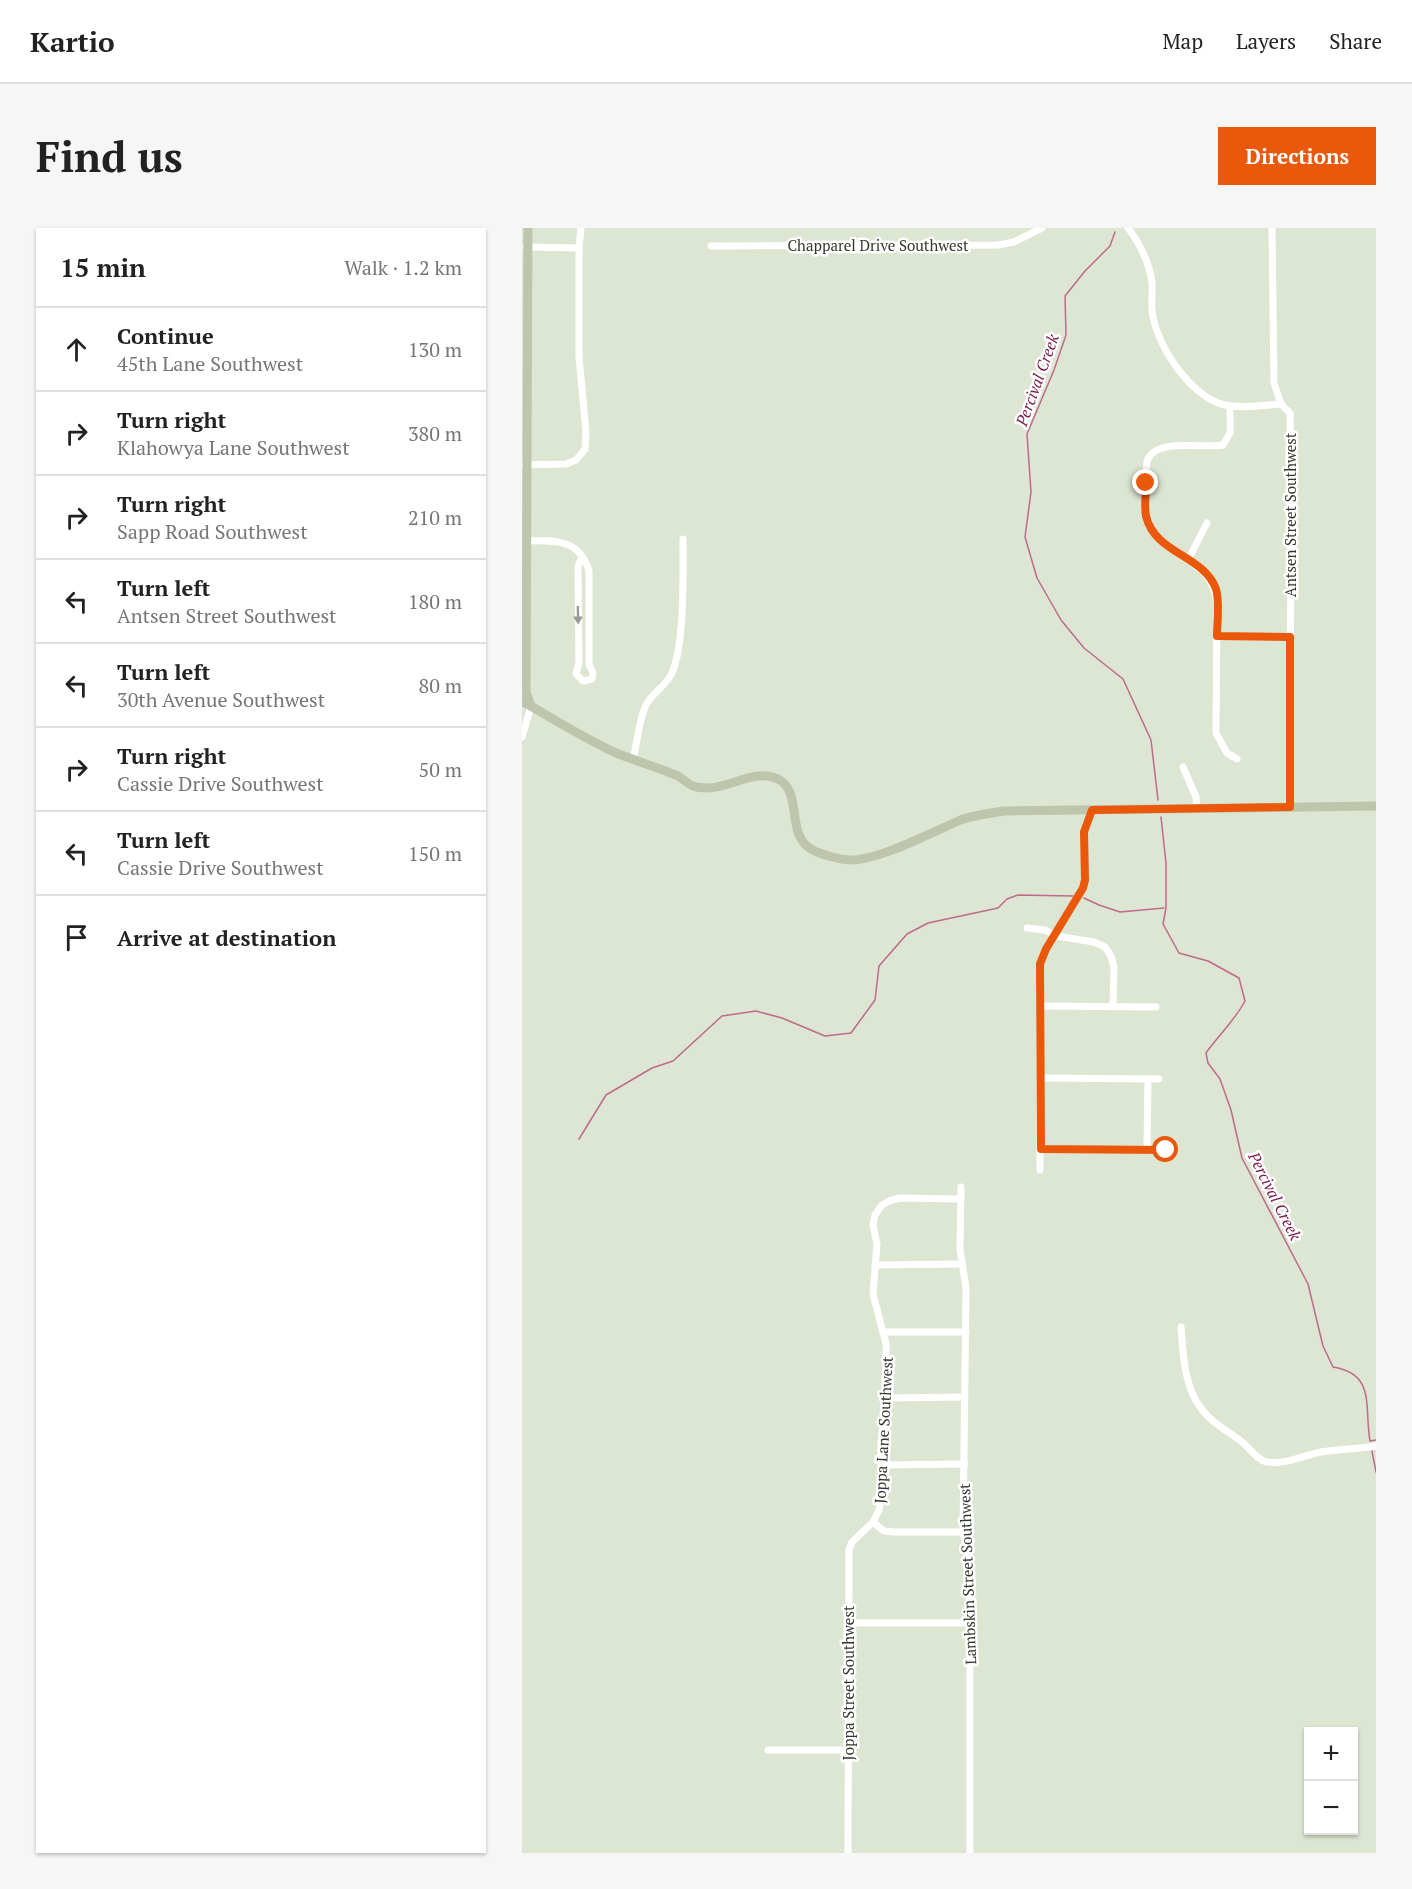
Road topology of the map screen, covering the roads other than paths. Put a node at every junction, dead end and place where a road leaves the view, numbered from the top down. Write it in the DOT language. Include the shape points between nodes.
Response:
graph roads {
  1 [pos="528,228"];
  2 [pos="581,228"];
  3 [pos="1042,228"];
  4 [pos="1128,228"];
  5 [pos="1272,228"];
  6 [pos="711,246"];
  7 [pos="526,247"];
  8 [pos="579,248"];
  9 [pos="1281,404"];
  10 [pos="1230,406"];
  11 [pos="524,464"];
  12 [pos="1208,523"];
  13 [pos="683,539"];
  14 [pos="527,541"];
  15 [pos="582,557"];
  16 [pos="1188,560"];
  17 [pos="1217,636"];
  18 [pos="1290,637"];
  19 [pos="526,703"];
  20 [pos="522,737"];
  21 [pos="633,759"];
  22 [pos="1237,759"];
  23 [pos="1183,766"];
  24 [pos="1376,806"];
  25 [pos="1290,807"];
  26 [pos="1197,809"];
  27 [pos="1092,810"];
  28 [pos="1027,928"];
  29 [pos="1056,936"];
  30 [pos="1041,1006"];
  31 [pos="1113,1006"];
  32 [pos="1156,1007"];
  33 [pos="1041,1078"];
  34 [pos="1148,1079"];
  35 [pos="1160,1079"];
  36 [pos="1041,1149"];
  37 [pos="1147,1150"];
  38 [pos="1166,1150"];
  39 [pos="1040,1170"];
  40 [pos="961,1187"];
  41 [pos="961,1199"];
  42 [pos="962,1264"];
  43 [pos="875,1265"];
  44 [pos="1181,1327"];
  45 [pos="884,1332"];
  46 [pos="966,1332"];
  47 [pos="965,1397"];
  48 [pos="886,1398"];
  49 [pos="1376,1446"];
  50 [pos="965,1464"];
  51 [pos="881,1465"];
  52 [pos="873,1522"];
  53 [pos="963,1532"];
  54 [pos="848,1623"];
  55 [pos="970,1623"];
  56 [pos="768,1750"];
  57 [pos="848,1750"];
  58 [pos="848,1853"];
  59 [pos="970,1853"];
  1 -- 7 [label="street"];
  2 -- 8 [label="street"];
  3 -- 6 [label="street, Chapparel Drive Southwest" via="998,245"];
  4 -- 10 [label="street" via="1145,256 1152,283 1155,325 1170,358 1205,397"];
  5 -- 9 [label="street, Antsen Street Southwest" via="1274,383"];
  7 -- 8 [label="street"];
  7 -- 11 [label="street"];
  8 -- 11 [label="street" via="579,357 585,449 576,460 566,464"];
  9 -- 10 [label="street"];
  9 -- 18 [label="street, Antsen Street Southwest" via="1290,413"];
  10 -- 16 [label="street" via="1230,434 1223,445 1163,447 1149,454 1147,461 1146,515 1158,538"];
  11 -- 14 [label="street"];
  12 -- 16 [label="street"];
  13 -- 21 [label="street" via="678,649 672,674 646,706 640,720"];
  14 -- 15 [label="street" via="564,542"];
  14 -- 19 [label="street"];
  15 -- 15 [label="street, one-way" via="578,566 576,674 583,681 591,679 593,673 589,664 589,571"];
  16 -- 17 [label="street" via="1199,567 1216,589"];
  17 -- 18 [label="street"];
  17 -- 22 [label="street" via="1216,733 1227,753"];
  18 -- 25 [label="street, Antsen Street Southwest"];
  19 -- 20 [label="street"];
  19 -- 21 [label="street"];
  21 -- 27 [label="street" via="704,788 723,787 752,777 778,779 788,787 798,831 806,846 852,860 870,857 982,814"];
  23 -- 26 [label="street"];
  24 -- 25 [label="street"];
  25 -- 26 [label="street"];
  26 -- 27 [label="street"];
  27 -- 29 [label="street" via="1084,832 1083,888"];
  28 -- 29 [label="street"];
  29 -- 30 [label="street" via="1040,964"];
  29 -- 31 [label="street" via="1105,947 1114,967"];
  30 -- 31 [label="street"];
  30 -- 33 [label="street"];
  31 -- 32 [label="street"];
  33 -- 34 [label="street"];
  33 -- 36 [label="street"];
  34 -- 35 [label="street"];
  34 -- 37 [label="street"];
  36 -- 37 [label="street"];
  36 -- 39 [label="street"];
  37 -- 38 [label="street"];
  40 -- 41 [label="street, Lambskin Street Southwest"];
  41 -- 42 [label="street, Lambskin Street Southwest"];
  41 -- 43 [label="street, Joppa Lane Southwest" via="900,1198 881,1206 873,1225 877,1244"];
  42 -- 43 [label="street"];
  42 -- 46 [label="street, Lambskin Street Southwest"];
  43 -- 45 [label="street, Joppa Lane Southwest" via="873,1294"];
  44 -- 49 [label="street" via="1190,1387 1200,1408 1259,1458 1272,1462"];
  45 -- 46 [label="street"];
  45 -- 48 [label="street, Joppa Lane Southwest"];
  46 -- 47 [label="street, Lambskin Street Southwest"];
  47 -- 48 [label="street"];
  47 -- 50 [label="street, Lambskin Street Southwest"];
  48 -- 51 [label="street, Joppa Lane Southwest"];
  50 -- 51 [label="street"];
  50 -- 53 [label="street, Lambskin Street Southwest"];
  51 -- 52 [label="street, Joppa Lane Southwest" via="879,1510"];
  52 -- 53 [label="street" via="884,1531"];
  52 -- 54 [label="street, Joppa Street Southwest" via="849,1550"];
  53 -- 55 [label="street, Lambskin Street Southwest" via="970,1565"];
  54 -- 55 [label="street"];
  54 -- 57 [label="street, Joppa Street Southwest"];
  55 -- 59 [label="street, Lambskin Street Southwest"];
  56 -- 57 [label="street"];
  57 -- 58 [label="street, Joppa Street Southwest"];
}
